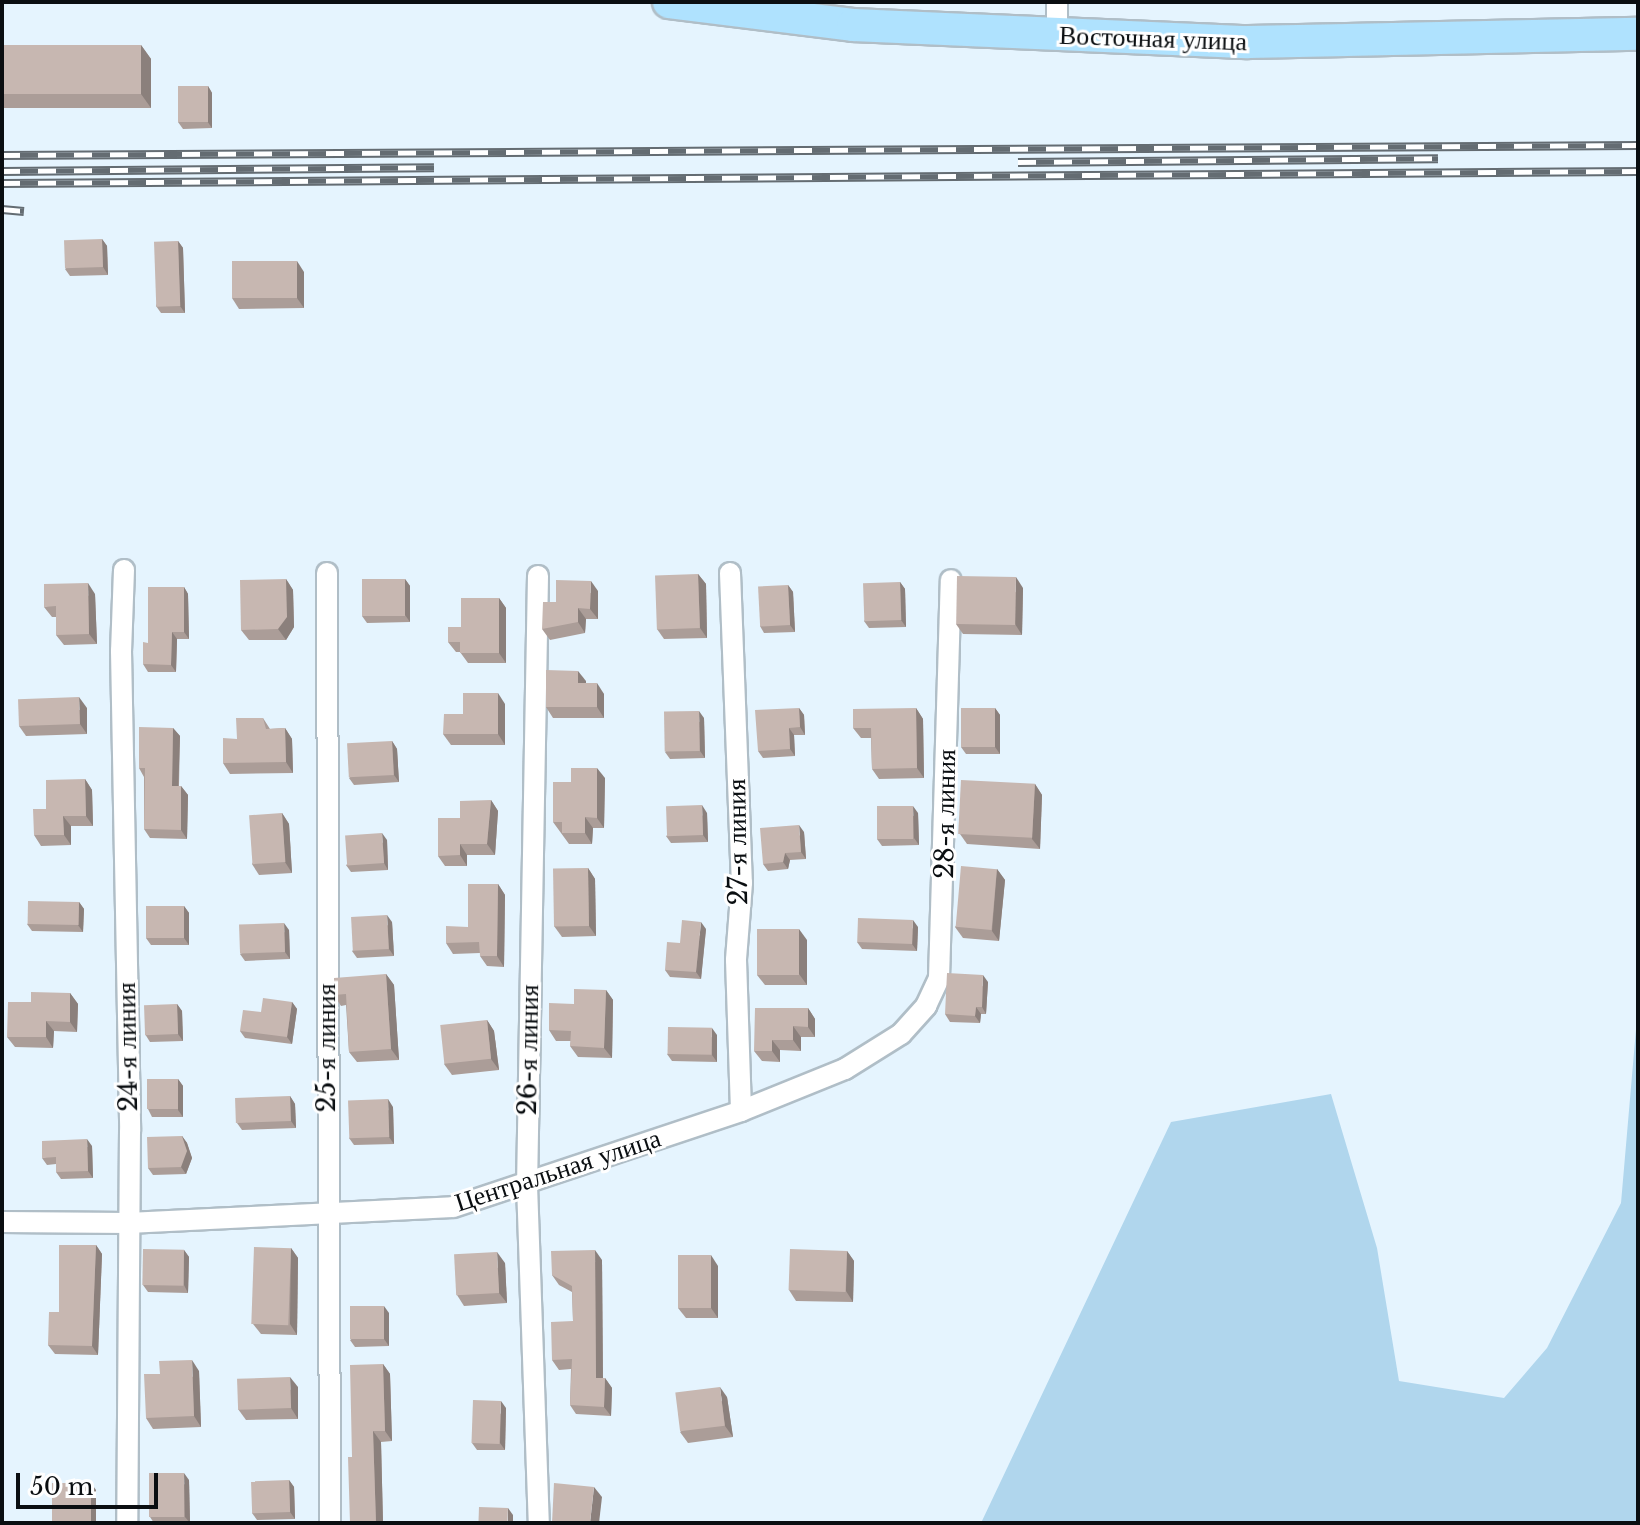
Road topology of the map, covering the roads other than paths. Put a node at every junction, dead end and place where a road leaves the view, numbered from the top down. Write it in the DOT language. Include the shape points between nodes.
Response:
graph roads {
  1 [pos="669,2"];
  2 [pos="1057,2"];
  3 [pos="850,13"];
  4 [pos="1638,34"];
  5 [pos="1057,36"];
  6 [pos="124,570"];
  7 [pos="327,573"];
  8 [pos="730,573"];
  9 [pos="538,576"];
  10 [pos="951,580"];
  11 [pos="901,1034"];
  12 [pos="741,1111"];
  13 [pos="527,1185"];
  14 [pos="328,1211"];
  15 [pos="2,1222"];
  16 [pos="128,1223"];
  17 [pos="127,1523"];
  18 [pos="330,1523"];
  19 [pos="539,1523"];
  1 -- 3 [label="main road, Восточная улица"];
  2 -- 5 [label="street"];
  3 -- 5 [label="main road, Восточная улица"];
  4 -- 5 [label="main road, Восточная улица" via="1248,42"];
  6 -- 16 [label="street, 24-я линия"];
  7 -- 14 [label="street, 25-я линия"];
  8 -- 12 [label="street, 27-я линия" via="742,883 736,960"];
  9 -- 13 [label="street, 26-я линия"];
  10 -- 11 [label="street, 28-я линия" via="939,978 926,1006"];
  11 -- 12 [label="street, Центральная улица" via="845,1069"];
  12 -- 13 [label="street, Центральная улица"];
  13 -- 14 [label="street, Центральная улица" via="453,1207"];
  13 -- 19 [label="street, 26-я линия"];
  14 -- 16 [label="street, Центральная улица"];
  14 -- 18 [label="street, 25-я линия"];
  15 -- 16 [label="street, Центральная улица"];
  16 -- 17 [label="street, 24-я линия"];
}
